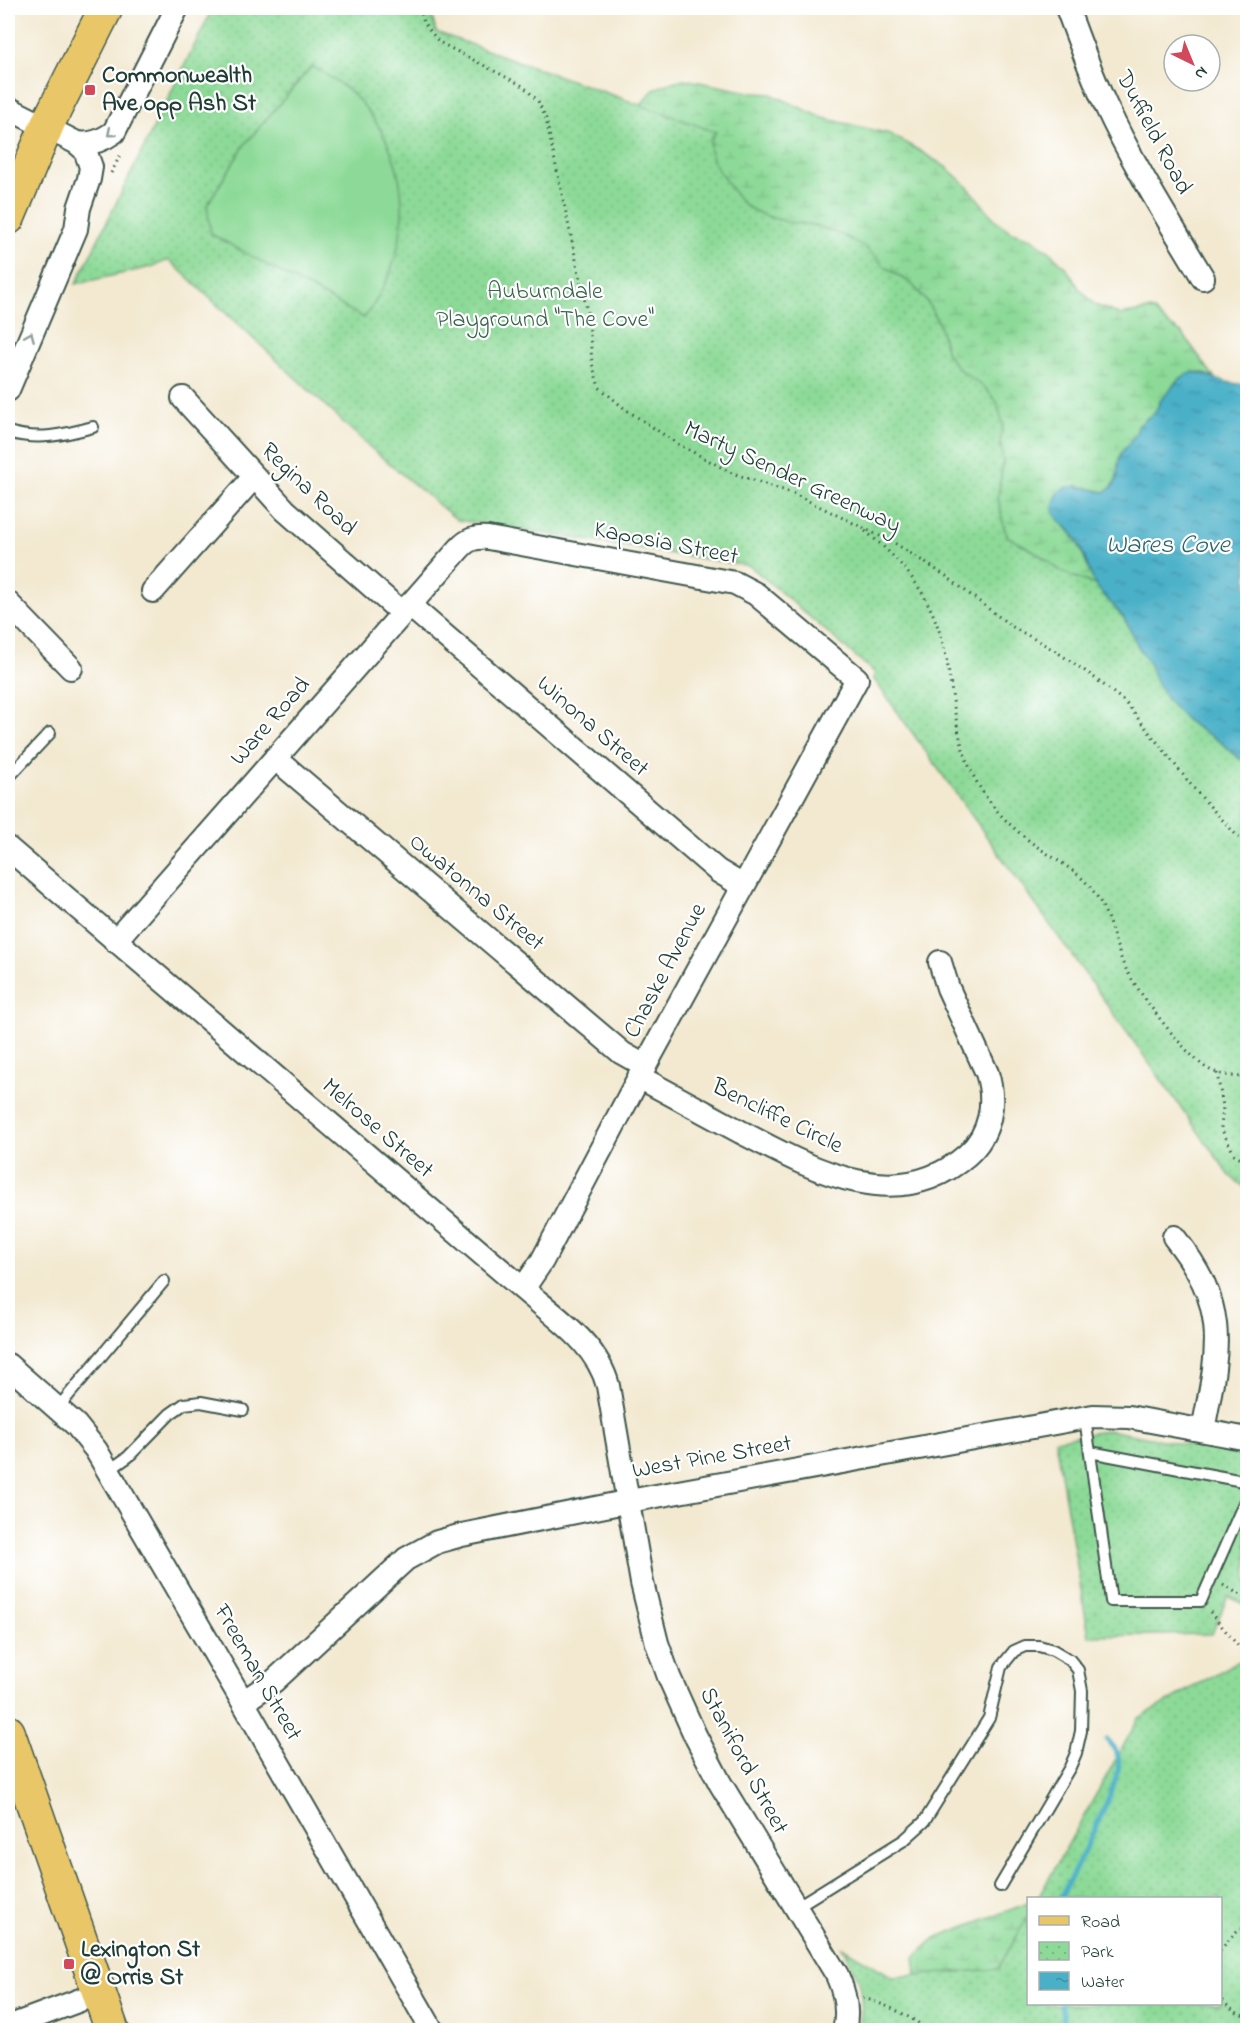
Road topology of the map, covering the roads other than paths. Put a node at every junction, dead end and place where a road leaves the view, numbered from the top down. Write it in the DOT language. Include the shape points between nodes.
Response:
graph roads {
  1 [pos="106,8"];
  2 [pos="177,8"];
  3 [pos="1067,8"];
  4 [pos="8,108"];
  5 [pos="46,127"];
  6 [pos="77,142"];
  7 [pos="8,218"];
  8 [pos="1203,278"];
  9 [pos="8,390"];
  10 [pos="183,398"];
  11 [pos="93,427"];
  12 [pos="8,432"];
  13 [pos="254,477"];
  14 [pos="469,540"];
  15 [pos="153,591"];
  16 [pos="8,603"];
  17 [pos="406,609"];
  18 [pos="71,668"];
  19 [pos="857,679"];
  20 [pos="50,733"];
  21 [pos="275,758"];
  22 [pos="8,778"];
  23 [pos="8,848"];
  24 [pos="743,886"];
  25 [pos="115,940"];
  26 [pos="940,962"];
  27 [pos="642,1072"];
  28 [pos="1174,1237"];
  29 [pos="164,1281"];
  30 [pos="523,1290"];
  31 [pos="8,1365"];
  32 [pos="57,1408"];
  33 [pos="243,1410"];
  34 [pos="1085,1418"];
  35 [pos="1203,1430"];
  36 [pos="1248,1439"];
  37 [pos="1090,1452"];
  38 [pos="108,1471"];
  39 [pos="1248,1482"];
  40 [pos="1248,1494"];
  41 [pos="627,1502"];
  42 [pos="243,1702"];
  43 [pos="8,1732"];
  44 [pos="13,1764"];
  45 [pos="1000,1886"];
  46 [pos="796,1907"];
  47 [pos="99,1993"];
  48 [pos="8,2027"];
  49 [pos="112,2031"];
  50 [pos="432,2031"];
  51 [pos="844,2031"];
  1 -- 5 [label="main road"];
  2 -- 6 [label="street, one-way" via="114,132 99,141"];
  3 -- 8 [label="street, Duffield Road" via="1122,139"];
  4 -- 5 [label="street"];
  5 -- 6 [label="street"];
  5 -- 7 [label="main road"];
  9 -- 6 [label="street, one-way" via="76,229 92,167"];
  10 -- 13 [label="street, Regina Road"];
  11 -- 12 [label="lane" via="43,437"];
  13 -- 15 [label="street"];
  13 -- 17 [label="street, Regina Road" via="315,537"];
  14 -- 17 [label="street, Ware Road"];
  14 -- 19 [label="street, Kaposia Street" via="488,538 735,583 756,594"];
  16 -- 18 [label="street"];
  17 -- 21 [label="street, Ware Road"];
  17 -- 24 [label="street, Winona Street" via="718,871"];
  19 -- 24 [label="street, Chaske Avenue"];
  20 -- 22 [label="lane"];
  21 -- 25 [label="street, Ware Road"];
  21 -- 27 [label="street, Owatonna Street"];
  23 -- 25 [label="street, Melrose Street"];
  24 -- 27 [label="street, Chaske Avenue"];
  25 -- 30 [label="street, Melrose Street"];
  26 -- 27 [label="street, Bencliffe Circle" via="987,1072 992,1102 988,1123 978,1143 962,1160 933,1176 886,1185 834,1177 787,1156"];
  27 -- 30 [label="street, Chaske Avenue"];
  28 -- 35 [label="street" via="1200,1274 1215,1324 1217,1351"];
  29 -- 32 [label="lane"];
  30 -- 41 [label="street, Melrose Street" via="582,1340 599,1362 608,1386"];
  31 -- 32 [label="street, Freeman Street"];
  32 -- 38 [label="street, Freeman Street" via="86,1437"];
  33 -- 38 [label="lane" via="201,1402 184,1404"];
  34 -- 35 [label="street, West Pine Street" via="1120,1416"];
  34 -- 37 [label="lane"];
  34 -- 41 [label="street, West Pine Street"];
  35 -- 36 [label="street, West Pine Street"];
  37 -- 39 [label="lane"];
  37 -- 40 [label="lane" via="1111,1601 1201,1601"];
  38 -- 42 [label="street, Freeman Street"];
  41 -- 42 [label="street, West Pine Street" via="462,1534 426,1547 396,1567 274,1681"];
  41 -- 46 [label="street, Staniford Street" via="646,1604 669,1677 711,1768"];
  42 -- 50 [label="street, Freeman Street"];
  43 -- 44 [label="main road"];
  44 -- 47 [label="main road"];
  45 -- 46 [label="lane" via="1070,1767 1081,1731 1078,1670 1065,1657 1039,1646 1025,1646 1004,1661 989,1718 924,1822 904,1840"];
  46 -- 51 [label="street, Staniford Street" via="834,1969 844,1994"];
  47 -- 48 [label="street"];
  47 -- 49 [label="main road"];
}
